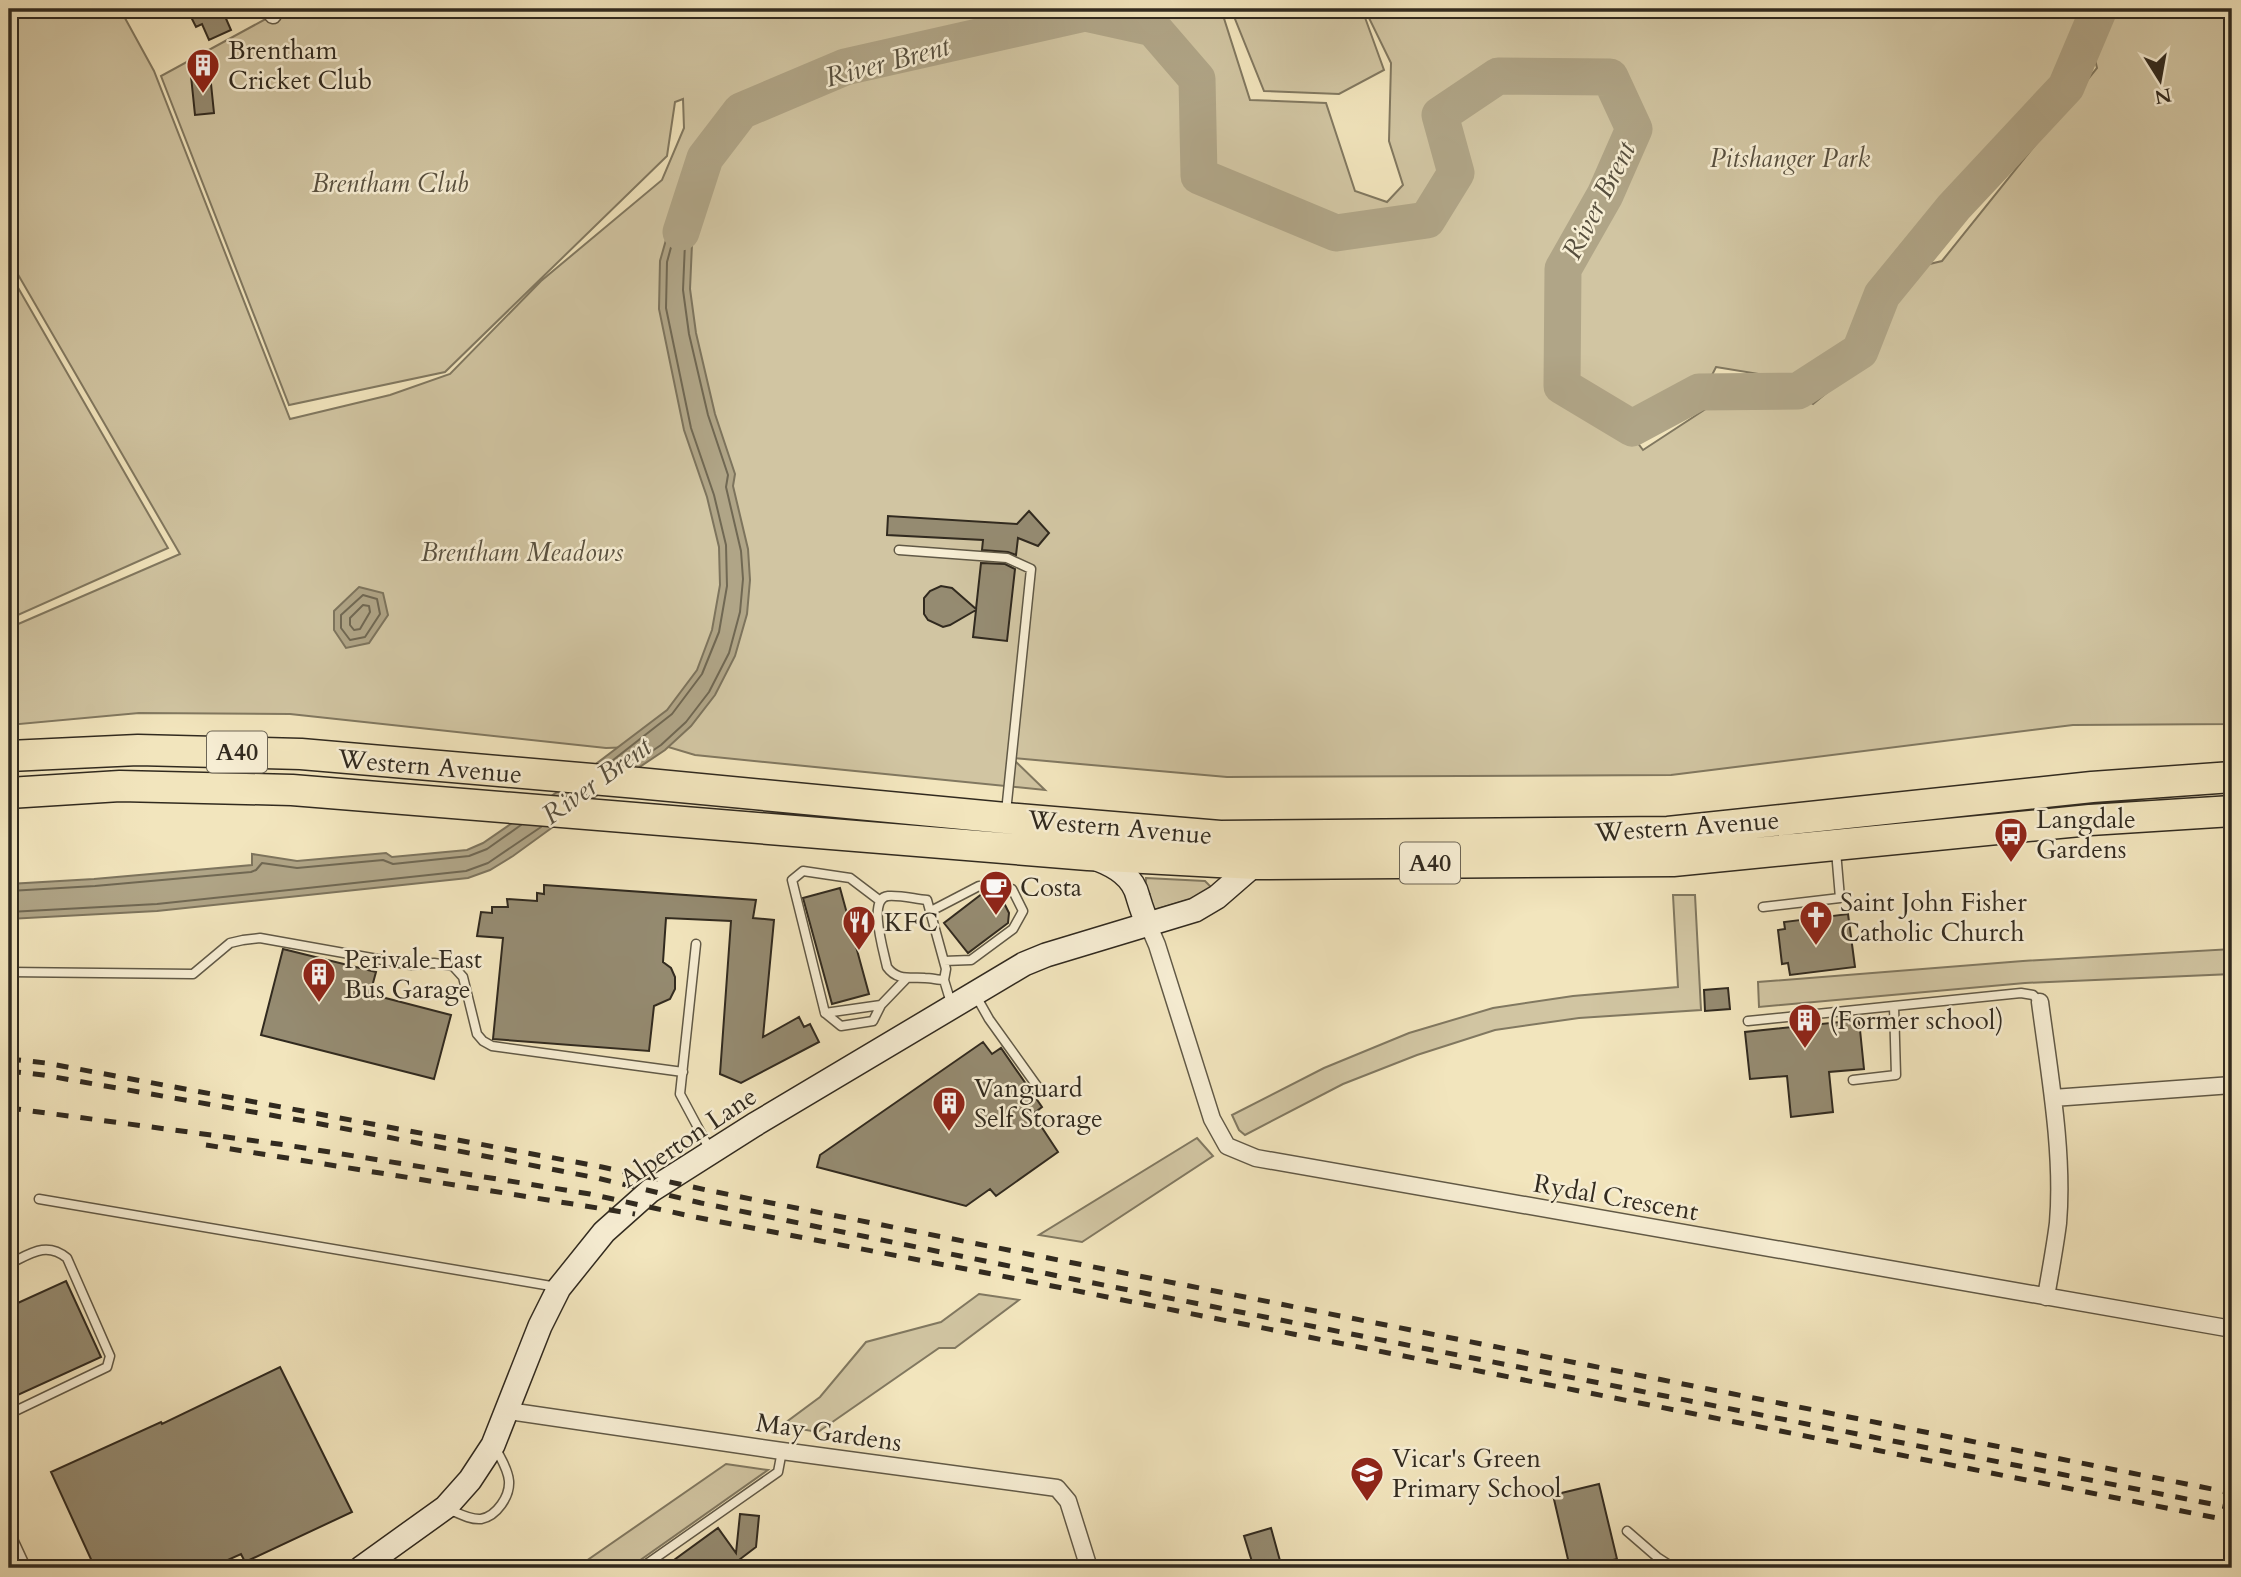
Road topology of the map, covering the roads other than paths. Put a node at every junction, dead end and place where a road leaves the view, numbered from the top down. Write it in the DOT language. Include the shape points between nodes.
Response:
graph roads {
  1 [pos="899,550"];
  2 [pos="9,756"];
  3 [pos="2232,776"];
  4 [pos="9,793"];
  5 [pos="2232,811"];
  6 [pos="1005,818"];
  7 [pos="1835,845"];
  8 [pos="1088,855"];
  9 [pos="1255,864"];
  10 [pos="879,900"];
  11 [pos="1763,907"];
  12 [pos="931,911"];
  13 [pos="1148,923"];
  14 [pos="696,944"];
  15 [pos="944,961"];
  16 [pos="9,972"];
  17 [pos="906,979"];
  18 [pos="944,980"];
  19 [pos="974,993"];
  20 [pos="2040,1002"];
  21 [pos="881,1004"];
  22 [pos="952,1006"];
  23 [pos="1894,1006"];
  24 [pos="825,1013"];
  25 [pos="1748,1021"];
  26 [pos="683,1072"];
  27 [pos="1853,1080"];
  28 [pos="2232,1085"];
  29 [pos="1037,1086"];
  30 [pos="2053,1098"];
  31 [pos="711,1152"];
  32 [pos="39,1199"];
  33 [pos="9,1264"];
  34 [pos="559,1288"];
  35 [pos="2046,1297"];
  36 [pos="2232,1329"];
  37 [pos="508,1411"];
  38 [pos="9,1414"];
  39 [pos="493,1445"];
  40 [pos="782,1451"];
  41 [pos="446,1507"];
  42 [pos="1627,1531"];
  43 [pos="9,1540"];
  44 [pos="22,1568"];
  45 [pos="361,1568"];
  46 [pos="640,1568"];
  47 [pos="1089,1568"];
  48 [pos="1674,1568"];
  1 -- 6 [label="lane" via="1007,558 1031,569"];
  2 -- 6 [label="highway, Western Avenue / A40" via="138,750 301,754"];
  3 -- 6 [label="highway, Western Avenue / A40" via="2092,786 1668,832 1220,836"];
  4 -- 8 [label="highway, Western Avenue / A40" via="120,786 279,789"];
  5 -- 7 [label="highway, Western Avenue / A40"];
  7 -- 9 [label="highway, Western Avenue / A40" via="1673,861"];
  7 -- 11 [label="lane" via="1840,898"];
  8 -- 9 [label="highway, Western Avenue / A40"];
  8 -- 13 [label="main road" via="1125,874 1135,887"];
  9 -- 13 [label="main road, Alperton Lane" via="1195,911"];
  10 -- 12 [label="lane" via="886,896 927,900"];
  10 -- 17 [label="lane" via="887,967"];
  10 -- 24 [label="lane" via="850,878 803,871 792,880"];
  12 -- 15 [label="lane"];
  12 -- 15 [label="lane" via="979,886 1012,889 1023,911 1013,929 971,960"];
  13 -- 19 [label="main road, Alperton Lane" via="1046,955"];
  13 -- 35 [label="street, Rydal Crescent" via="1212,1119 1227,1146 1256,1158"];
  14 -- 26 [label="lane"];
  15 -- 18 [label="lane"];
  16 -- 26 [label="lane" via="193,974 230,943 260,938 411,965 434,963 453,966 463,977 477,1034 492,1046"];
  17 -- 18 [label="lane"];
  17 -- 21 [label="lane"];
  18 -- 22 [label="lane"];
  19 -- 22 [label="main road, Alperton Lane"];
  19 -- 29 [label="lane"];
  20 -- 23 [label="lane" via="2021,993"];
  20 -- 30 [label="street"];
  21 -- 24 [label="lane"];
  21 -- 24 [label="lane" via="873,1021 841,1026"];
  22 -- 31 [label="main road, Alperton Lane"];
  23 -- 25 [label="lane"];
  23 -- 27 [label="lane" via="1896,1076"];
  26 -- 31 [label="lane" via="680,1094"];
  28 -- 30 [label="street"];
  30 -- 35 [label="street" via="2058,1222"];
  31 -- 34 [label="main road, Alperton Lane" via="650,1191 604,1233"];
  32 -- 34 [label="lane"];
  33 -- 38 [label="lane" via="43,1249 67,1258 110,1356 107,1367"];
  34 -- 37 [label="main road, Alperton Lane"];
  35 -- 36 [label="street, Rydal Crescent"];
  37 -- 39 [label="main road, Alperton Lane"];
  37 -- 40 [label="street, May Gardens"];
  39 -- 41 [label="main road, Alperton Lane"];
  39 -- 41 [label="lane" via="509,1484 496,1512 481,1519"];
  40 -- 46 [label="lane" via="778,1472"];
  40 -- 47 [label="street, May Gardens" via="1057,1488 1068,1501"];
  41 -- 45 [label="main road, Alperton Lane"];
  42 -- 48 [label="lane"];
  43 -- 44 [label="street"];
}
